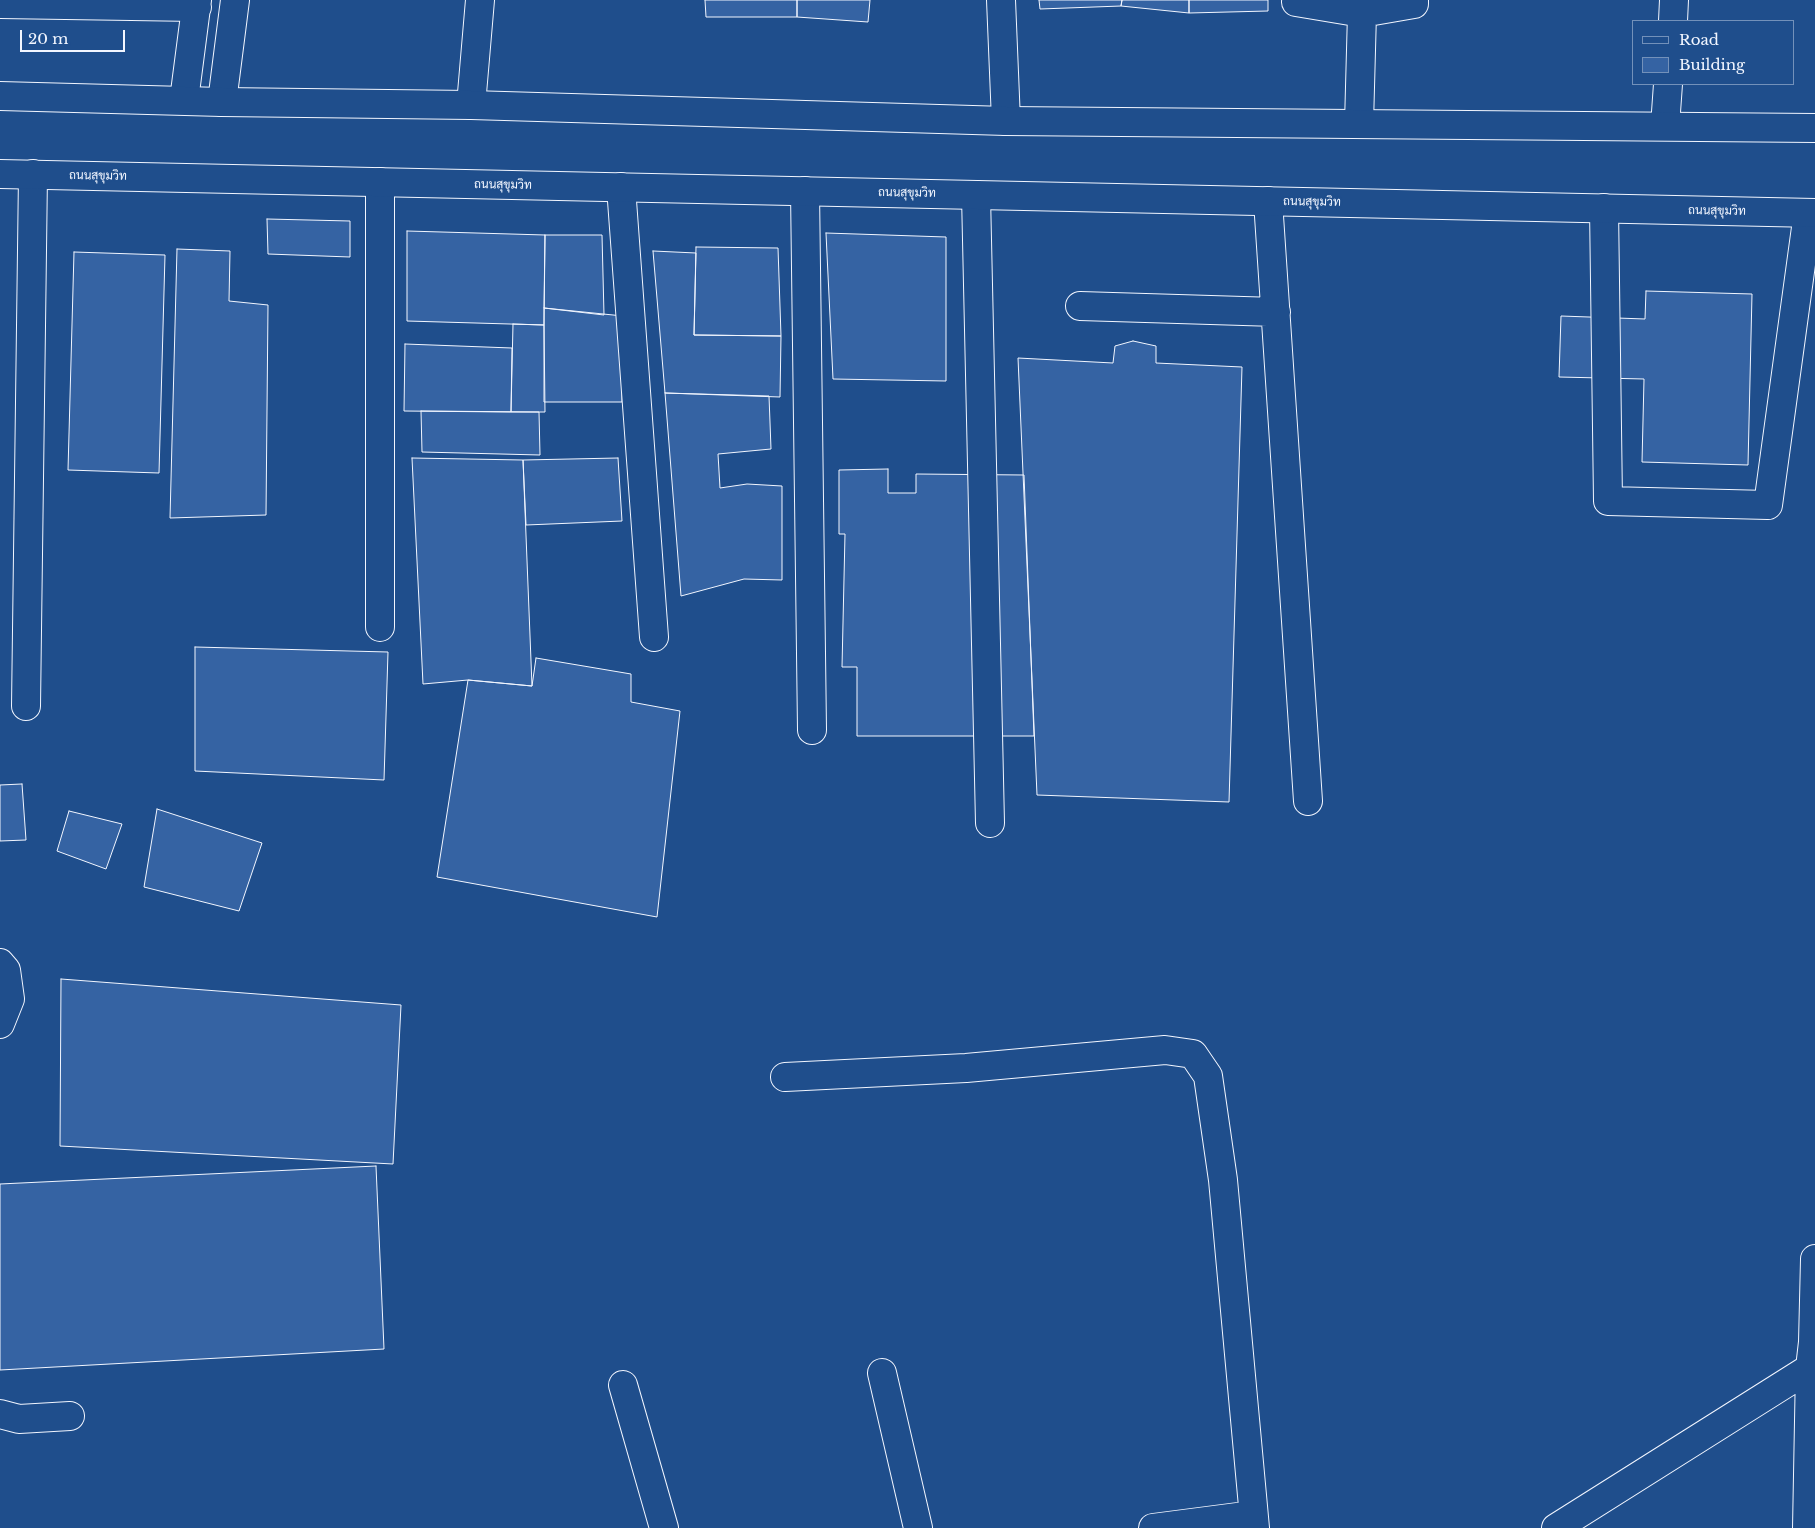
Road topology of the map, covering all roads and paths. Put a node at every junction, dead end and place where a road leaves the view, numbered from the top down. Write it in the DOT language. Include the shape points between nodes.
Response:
graph roads {
  1 [pos="235,0"];
  2 [pos="480,0"];
  3 [pos="1001,0"];
  4 [pos="1414,0"];
  5 [pos="1674,0"];
  6 [pos="1296,2"];
  7 [pos="0,4"];
  8 [pos="197,4"];
  9 [pos="1362,13"];
  10 [pos="1673,20"];
  11 [pos="1668,85"];
  12 [pos="0,96"];
  13 [pos="184,100"];
  14 [pos="222,102"];
  15 [pos="471,105"];
  16 [pos="1006,121"];
  17 [pos="1359,124"];
  18 [pos="1666,126"];
  19 [pos="1815,128"];
  20 [pos="0,174"];
  21 [pos="33,174"];
  22 [pos="380,182"];
  23 [pos="621,187"];
  24 [pos="804,191"];
  25 [pos="976,195"];
  26 [pos="1268,201"];
  27 [pos="1604,208"];
  28 [pos="1811,213"];
  29 [pos="1080,306"];
  30 [pos="1276,312"];
  31 [pos="380,627"];
  32 [pos="654,637"];
  33 [pos="26,706"];
  34 [pos="812,730"];
  35 [pos="1308,801"];
  36 [pos="990,823"];
  37 [pos="0,963"];
  38 [pos="0,1024"];
  39 [pos="785,1077"];
  40 [pos="1815,1259"];
  41 [pos="1813,1351"];
  42 [pos="882,1373"];
  43 [pos="623,1385"];
  44 [pos="0,1414"];
  45 [pos="70,1416"];
  46 [pos="1254,1522"];
  47 [pos="664,1528"];
  48 [pos="918,1528"];
  49 [pos="1153,1528"];
  50 [pos="1556,1528"];
  51 [pos="1807,1528"];
  1 -- 14 [label="main road"];
  2 -- 15 [label="main road"];
  3 -- 16 [label="main road"];
  4 -- 9 [label="main road" via="1414,4"];
  5 -- 10 [label="main road"];
  6 -- 9 [label="main road"];
  7 -- 8 [label="main road"];
  8 -- 13 [label="main road"];
  9 -- 17 [label="main road"];
  11 -- 18 [label="main road"];
  12 -- 13 [label="main road"];
  13 -- 14 [label="main road"];
  14 -- 15 [label="main road"];
  15 -- 16 [label="main road"];
  16 -- 17 [label="main road"];
  17 -- 18 [label="main road"];
  18 -- 19 [label="main road"];
  20 -- 21 [label="main road, ถนนสุขุมวิท"];
  21 -- 22 [label="main road, ถนนสุขุมวิท"];
  21 -- 33 [label="main road"];
  22 -- 23 [label="main road, ถนนสุขุมวิท"];
  22 -- 31 [label="main road"];
  23 -- 24 [label="main road, ถนนสุขุมวิท"];
  23 -- 32 [label="main road"];
  24 -- 25 [label="main road, ถนนสุขุมวิท"];
  24 -- 34 [label="main road"];
  25 -- 26 [label="main road, ถนนสุขุมวิท"];
  25 -- 36 [label="main road"];
  26 -- 27 [label="main road, ถนนสุขุมวิท"];
  26 -- 30 [label="main road"];
  27 -- 28 [label="main road, ถนนสุขุมวิท"];
  27 -- 28 [label="main road" via="1608,501 1768,505"];
  29 -- 30 [label="main road"];
  30 -- 35 [label="main road"];
  37 -- 38 [label="main road" via="6,970 10,999"];
  39 -- 46 [label="main road" via="966,1068 1165,1050 1193,1054 1208,1076 1223,1180"];
  40 -- 41 [label="main road"];
  41 -- 50 [label="main road"];
  41 -- 51 [label="main road"];
  42 -- 48 [label="main road"];
  43 -- 47 [label="main road"];
  44 -- 45 [label="main road" via="19,1419"];
  46 -- 49 [label="main road"];
}
